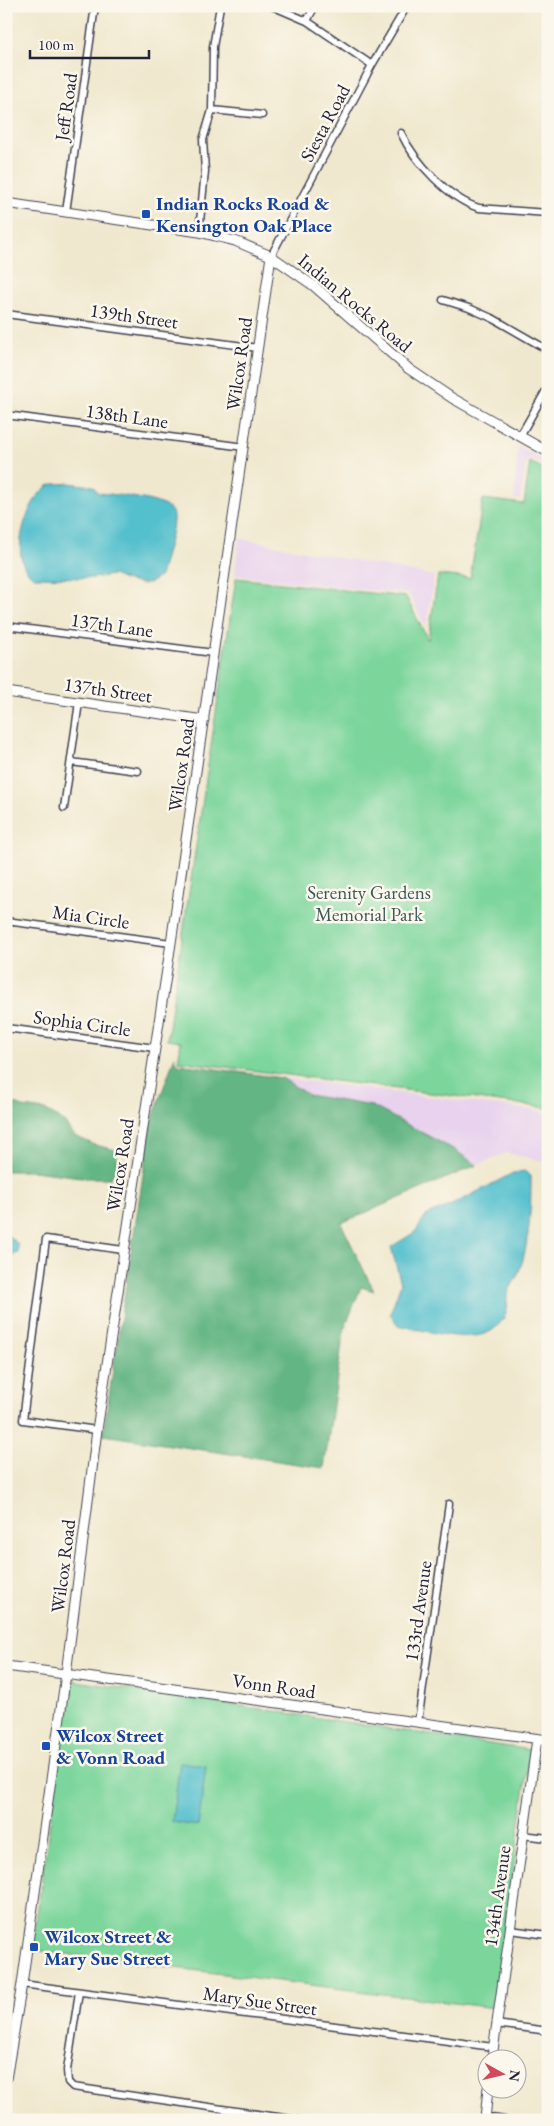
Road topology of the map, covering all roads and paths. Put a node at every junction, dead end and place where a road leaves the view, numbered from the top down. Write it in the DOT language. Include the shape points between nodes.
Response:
graph roads {
  1 [pos="95,6"];
  2 [pos="220,6"];
  3 [pos="272,6"];
  4 [pos="315,6"];
  5 [pos="408,6"];
  6 [pos="307,21"];
  7 [pos="372,65"];
  8 [pos="212,110"];
  9 [pos="262,115"];
  10 [pos="401,133"];
  11 [pos="6,203"];
  12 [pos="66,212"];
  13 [pos="548,213"];
  14 [pos="199,232"];
  15 [pos="271,256"];
  16 [pos="443,300"];
  17 [pos="6,314"];
  18 [pos="258,348"];
  19 [pos="548,350"];
  20 [pos="548,386"];
  21 [pos="6,415"];
  22 [pos="520,436"];
  23 [pos="244,447"];
  24 [pos="548,452"];
  25 [pos="6,626"];
  26 [pos="213,653"];
  27 [pos="6,692"];
  28 [pos="80,702"];
  29 [pos="204,720"];
  30 [pos="71,762"];
  31 [pos="138,771"];
  32 [pos="64,808"];
  33 [pos="6,921"];
  34 [pos="171,943"];
  35 [pos="6,1028"];
  36 [pos="154,1048"];
  37 [pos="123,1250"];
  38 [pos="96,1430"];
  39 [pos="449,1504"];
  40 [pos="6,1666"];
  41 [pos="66,1674"];
  42 [pos="418,1722"];
  43 [pos="537,1739"];
  44 [pos="548,1740"];
  45 [pos="522,1835"];
  46 [pos="548,1838"];
  47 [pos="510,1930"];
  48 [pos="548,1935"];
  49 [pos="22,1984"];
  50 [pos="78,1992"];
  51 [pos="496,2024"];
  52 [pos="548,2032"];
  53 [pos="493,2047"];
  54 [pos="6,2080"];
  55 [pos="487,2098"];
  56 [pos="485,2118"];
  57 [pos="298,2120"];
  58 [pos="504,2120"];
  1 -- 12 [label="street, Jeff Road"];
  2 -- 8 [label="street" via="214,47"];
  3 -- 6 [label="street"];
  4 -- 6 [label="street"];
  5 -- 7 [label="street, Siesta Road"];
  6 -- 7 [label="street"];
  7 -- 15 [label="street, Siesta Road"];
  8 -- 9 [label="street"];
  8 -- 14 [label="street" via="203,140 205,171"];
  10 -- 13 [label="street" via="409,150 432,177 468,205"];
  11 -- 12 [label="street, Indian Rocks Road"];
  12 -- 14 [label="street, Indian Rocks Road"];
  14 -- 15 [label="street, Indian Rocks Road" via="235,241"];
  15 -- 18 [label="street, Wilcox Road"];
  15 -- 22 [label="street, Indian Rocks Road" via="314,286 409,369 452,398"];
  16 -- 19 [label="street" via="494,319"];
  17 -- 18 [label="street, 139th Street"];
  18 -- 23 [label="street, Wilcox Road"];
  20 -- 22 [label="street"];
  21 -- 23 [label="street, 138th Lane"];
  22 -- 24 [label="street, Indian Rocks Road"];
  23 -- 26 [label="street, Wilcox Road"];
  25 -- 26 [label="street, 137th Lane"];
  26 -- 29 [label="street, Wilcox Road"];
  27 -- 28 [label="street, 137th Street"];
  28 -- 29 [label="street, 137th Street"];
  28 -- 30 [label="street"];
  29 -- 34 [label="street, Wilcox Road"];
  30 -- 31 [label="street"];
  30 -- 32 [label="street"];
  33 -- 34 [label="street, Mia Circle"];
  34 -- 36 [label="street, Wilcox Road"];
  35 -- 36 [label="street, Sophia Circle"];
  36 -- 37 [label="street, Wilcox Road"];
  37 -- 38 [label="street, Wilcox Road"];
  37 -- 38 [label="street" via="46,1239 23,1420"];
  38 -- 41 [label="street, Wilcox Road"];
  39 -- 42 [label="street, 133rd Avenue"];
  40 -- 41 [label="street, Vonn Road"];
  41 -- 42 [label="street, Vonn Road"];
  41 -- 49 [label="street, Wilcox Road"];
  42 -- 43 [label="street, Vonn Road"];
  43 -- 44 [label="street, Vonn Road"];
  43 -- 45 [label="street, 134th Avenue"];
  45 -- 46 [label="street"];
  45 -- 47 [label="street, 134th Avenue"];
  47 -- 48 [label="street"];
  47 -- 51 [label="street, 134th Avenue"];
  49 -- 50 [label="street, Mary Sue Street"];
  49 -- 54 [label="street, Wilcox Road"];
  50 -- 53 [label="street, Mary Sue Street"];
  50 -- 57 [label="street" via="67,2070 68,2082 73,2087"];
  51 -- 52 [label="street"];
  51 -- 53 [label="street, 134th Avenue"];
  55 -- 56 [label="street"];
  56 -- 58 [label="street"];
}
